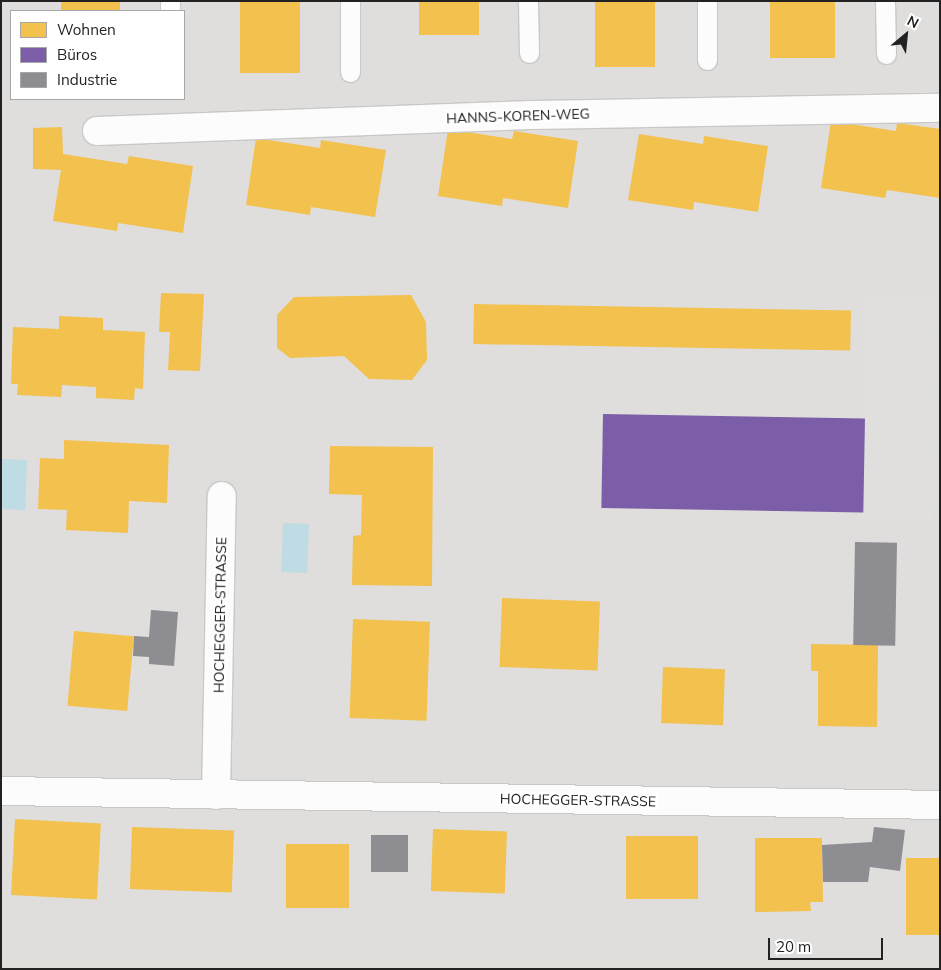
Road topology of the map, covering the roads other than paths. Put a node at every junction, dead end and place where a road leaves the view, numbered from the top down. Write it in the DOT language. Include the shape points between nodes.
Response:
graph roads {
  1 [pos="350,1"];
  2 [pos="528,1"];
  3 [pos="707,1"];
  4 [pos="885,1"];
  5 [pos="529,53"];
  6 [pos="886,54"];
  7 [pos="707,60"];
  8 [pos="350,72"];
  9 [pos="940,108"];
  10 [pos="97,131"];
  11 [pos="222,496"];
  12 [pos="1,791"];
  13 [pos="216,795"];
  14 [pos="940,805"];
  1 -- 8 [label="lane"];
  2 -- 5 [label="lane"];
  3 -- 7 [label="lane"];
  4 -- 6 [label="lane"];
  9 -- 10 [label="street, HANNS-KOREN-WEG" via="531,115"];
  11 -- 13 [label="street, HOCHEGGER-STRASSE"];
  12 -- 13 [label="street, HOCHEGGER-STRASSE"];
  13 -- 14 [label="street, HOCHEGGER-STRASSE"];
}
